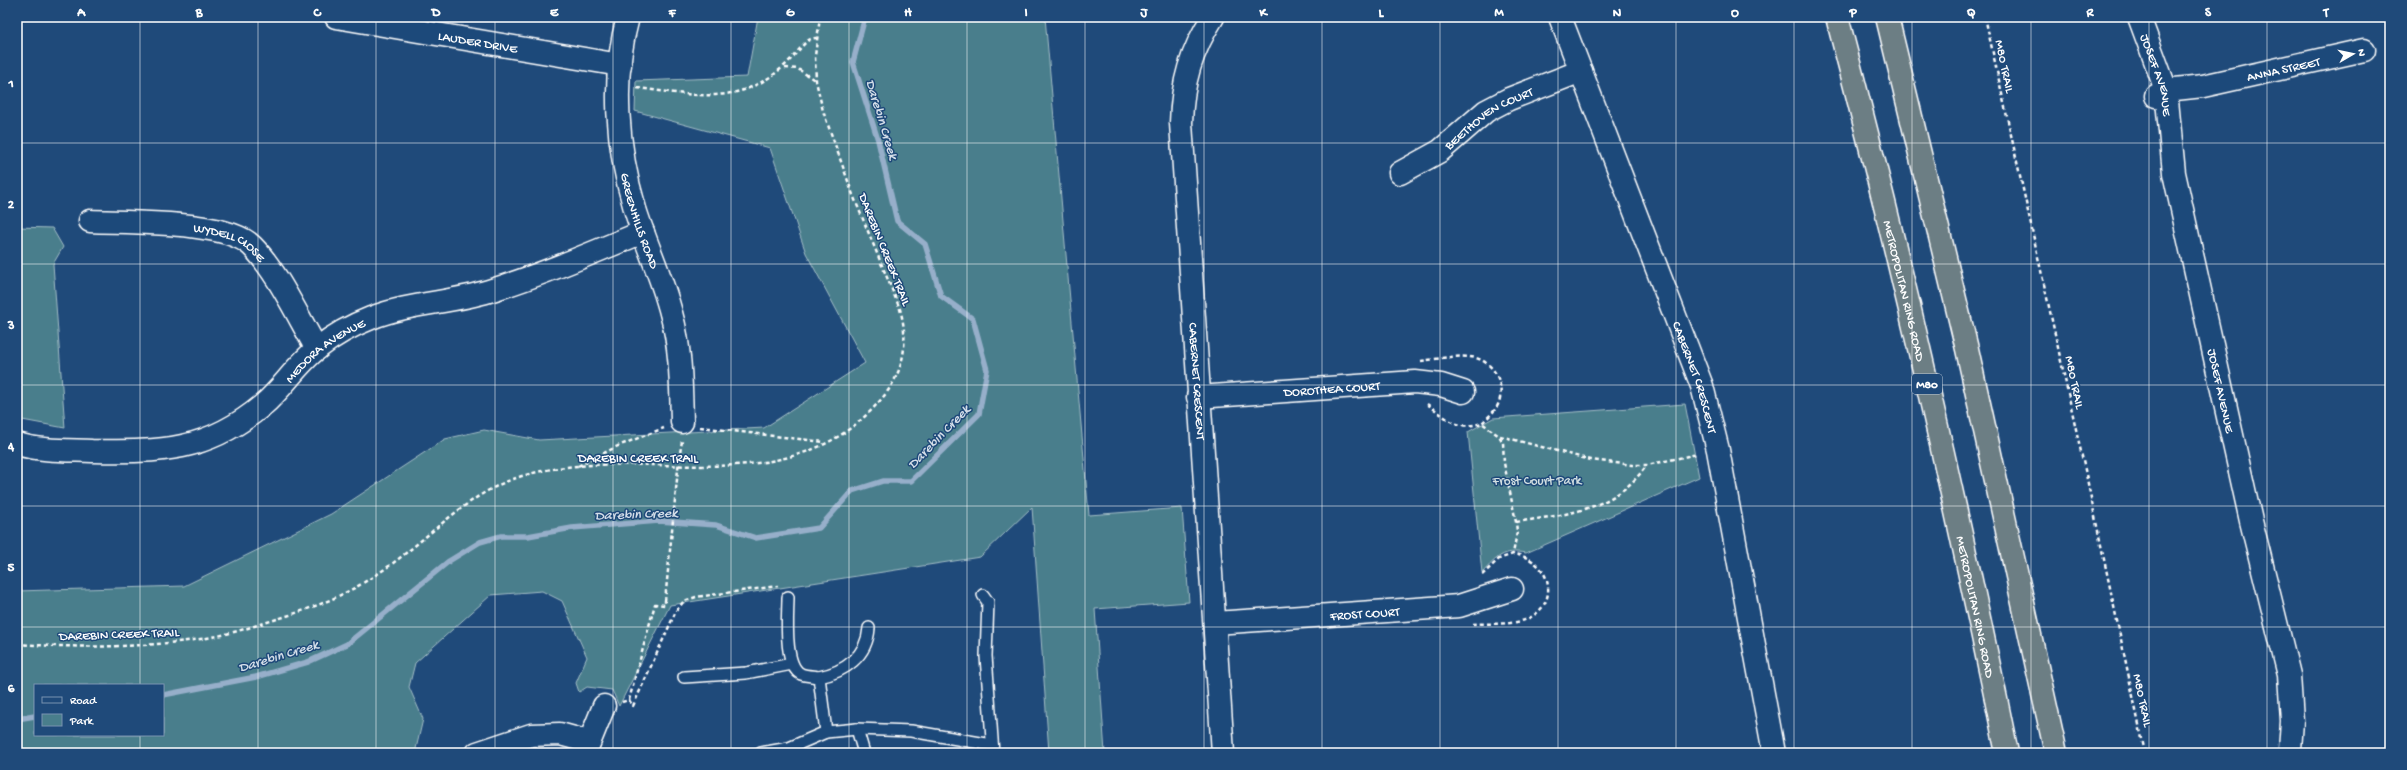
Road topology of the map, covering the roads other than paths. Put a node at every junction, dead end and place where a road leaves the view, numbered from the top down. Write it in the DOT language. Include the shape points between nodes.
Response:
graph roads {
  1 [pos="336,17"];
  2 [pos="628,17"];
  3 [pos="1213,17"];
  4 [pos="1560,17"];
  5 [pos="1837,17"];
  6 [pos="1887,17"];
  7 [pos="2140,21"];
  8 [pos="2364,50"];
  9 [pos="620,65"];
  10 [pos="1581,71"];
  11 [pos="2163,95"];
  12 [pos="1400,173"];
  13 [pos="90,221"];
  14 [pos="643,232"];
  15 [pos="317,349"];
  16 [pos="1463,392"];
  17 [pos="1198,397"];
  18 [pos="683,426"];
  19 [pos="17,444"];
  20 [pos="1512,589"];
  21 [pos="983,595"];
  22 [pos="788,597"];
  23 [pos="1215,623"];
  24 [pos="869,628"];
  25 [pos="792,664"];
  26 [pos="684,677"];
  27 [pos="819,677"];
  28 [pos="604,706"];
  29 [pos="857,729"];
  30 [pos="826,732"];
  31 [pos="587,748"];
  32 [pos="992,749"];
  33 [pos="2290,752"];
  34 [pos="477,753"];
  35 [pos="761,753"];
  36 [pos="864,753"];
  37 [pos="1223,753"];
  38 [pos="1774,753"];
  39 [pos="2007,753"];
  40 [pos="2056,753"];
  1 -- 9 [label="street, LAUDER DRIVE"];
  2 -- 9 [label="street, GREENHILLS ROAD"];
  3 -- 17 [label="street, CABERNET CRESCENT" via="1192,56 1181,98"];
  4 -- 10 [label="street, CABERNET CRESCENT"];
  5 -- 39 [label="highway, METROPOLITAN RING ROAD / M80" via="1878,174 1973,587"];
  6 -- 40 [label="highway" via="1967,349"];
  7 -- 11 [label="street, JOSEF AVENUE" via="2146,72"];
  8 -- 11 [label="street, ANNA STREET" via="2203,86 2179,96"];
  9 -- 14 [label="street, GREENHILLS ROAD" via="619,130 624,166"];
  10 -- 12 [label="street, BEETHOVEN COURT" via="1509,99 1486,111 1440,151"];
  10 -- 38 [label="street, CABERNET CRESCENT" via="1702,386 1718,450"];
  11 -- 33 [label="street, JOSEF AVENUE" via="2160,135 2174,173 2272,608"];
  13 -- 15 [label="street, WYDELL CLOSE" via="205,228 238,236 252,245 265,261"];
  14 -- 15 [label="street, MEDORA AVENUE" via="489,291 461,299 399,309 371,318"];
  14 -- 18 [label="street, GREENHILLS ROAD" via="672,315 678,352"];
  15 -- 19 [label="street, MEDORA AVENUE" via="264,404 230,429 202,442 148,451 52,450"];
  16 -- 17 [label="street, DOROTHEA COURT" via="1441,385 1415,382"];
  17 -- 23 [label="street, CABERNET CRESCENT"];
  20 -- 23 [label="street, FROST COURT" via="1459,606"];
  21 -- 32 [label="lane" via="988,602 986,656"];
  22 -- 25 [label="lane"];
  23 -- 37 [label="street, CABERNET CRESCENT"];
  24 -- 27 [label="lane" via="868,641 862,653 834,674"];
  25 -- 26 [label="lane" via="746,674"];
  25 -- 27 [label="lane" via="801,674"];
  27 -- 30 [label="lane"];
  28 -- 31 [label="street"];
  29 -- 30 [label="lane"];
  29 -- 32 [label="lane" via="911,731"];
  29 -- 36 [label="lane"];
  30 -- 35 [label="lane" via="789,748"];
  31 -- 34 [label="street" via="560,734 531,735"];
}
